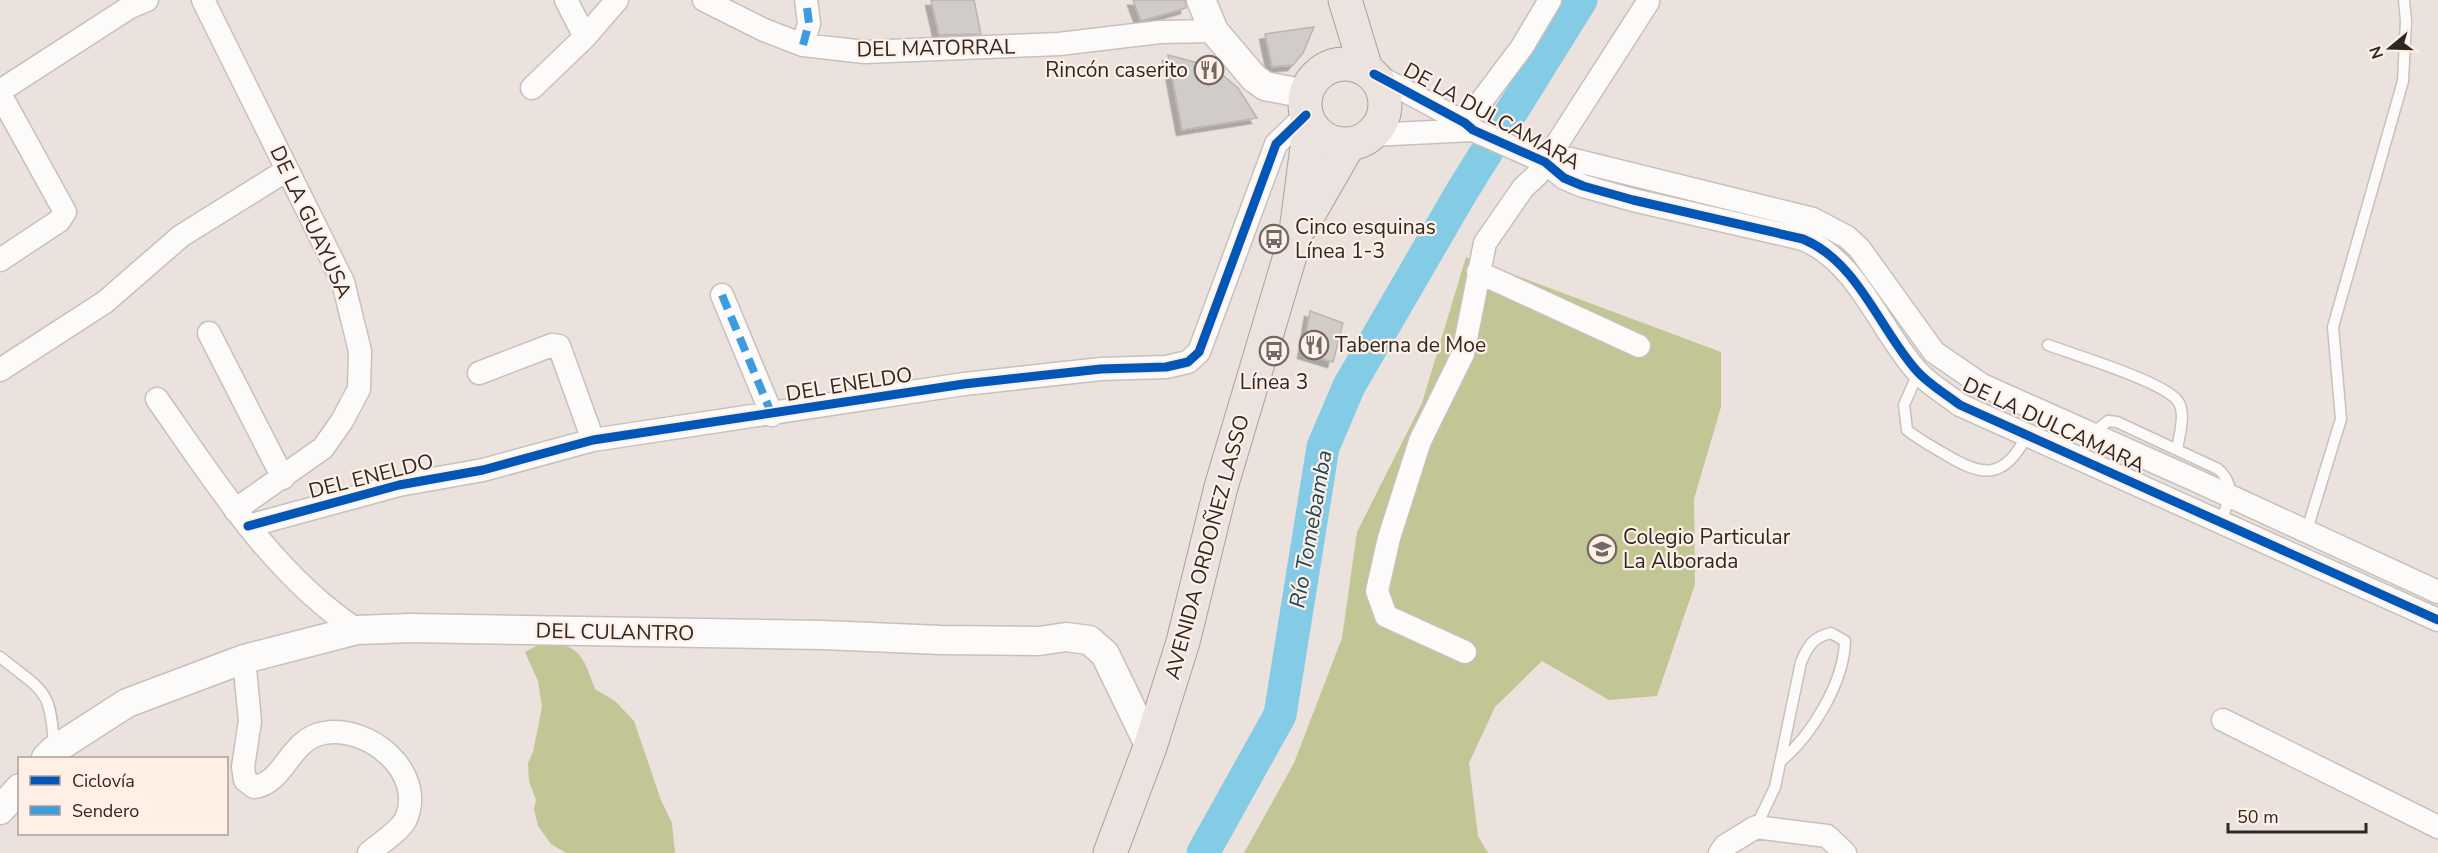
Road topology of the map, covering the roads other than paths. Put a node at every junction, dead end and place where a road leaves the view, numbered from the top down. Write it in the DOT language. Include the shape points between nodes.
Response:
graph roads {
  1 [pos="147,0"];
  2 [pos="566,0"];
  3 [pos="617,0"];
  4 [pos="704,0"];
  5 [pos="806,0"];
  6 [pos="1201,0"];
  7 [pos="1345,0"];
  8 [pos="1550,0"];
  9 [pos="2404,0"];
  10 [pos="1648,2"];
  11 [pos="210,3"];
  12 [pos="1214,31"];
  13 [pos="585,37"];
  14 [pos="802,45"];
  15 [pos="1329,66"];
  16 [pos="1370,71"];
  17 [pos="532,88"];
  18 [pos="0,92"];
  19 [pos="1307,111"];
  20 [pos="1472,129"];
  21 [pos="1360,140"];
  22 [pos="1541,161"];
  23 [pos="287,170"];
  24 [pos="1295,239"];
  25 [pos="0,260"];
  26 [pos="1478,272"];
  27 [pos="722,295"];
  28 [pos="209,333"];
  29 [pos="2048,345"];
  30 [pos="1639,346"];
  31 [pos="0,370"];
  32 [pos="479,373"];
  33 [pos="1918,373"];
  34 [pos="157,399"];
  35 [pos="772,415"];
  36 [pos="2092,434"];
  37 [pos="2027,435"];
  38 [pos="593,440"];
  39 [pos="2177,450"];
  40 [pos="284,478"];
  41 [pos="2230,496"];
  42 [pos="241,518"];
  43 [pos="2221,521"];
  44 [pos="2306,533"];
  45 [pos="2438,592"];
  46 [pos="2438,620"];
  47 [pos="357,630"];
  48 [pos="1465,652"];
  49 [pos="0,657"];
  50 [pos="244,658"];
  51 [pos="2223,720"];
  52 [pos="1150,747"];
  53 [pos="50,754"];
  54 [pos="1781,761"];
  55 [pos="18,790"];
  56 [pos="0,810"];
  57 [pos="1756,826"];
  58 [pos="2438,827"];
  59 [pos="369,853"];
  60 [pos="1110,853"];
  61 [pos="1720,853"];
  62 [pos="1845,853"];
  1 -- 18 [label="street" via="130,7"];
  2 -- 13 [label="street"];
  3 -- 13 [label="street"];
  4 -- 14 [label="street, DEL MATORRAL"];
  5 -- 14 [label="street" via="809,23"];
  6 -- 12 [label="street"];
  7 -- 15 [label="main road"];
  7 -- 16 [label="main road"];
  8 -- 20 [label="street"];
  9 -- 44 [label="lane" via="2403,81 2333,327 2341,419"];
  10 -- 22 [label="street"];
  11 -- 23 [label="street, DE LA GUAYUSA"];
  12 -- 14 [label="street, DEL MATORRAL" via="1160,32 1059,44 865,52"];
  12 -- 19 [label="street" via="1254,78"];
  13 -- 17 [label="street"];
  15 -- 16 [label="main road" via="1354,64"];
  15 -- 19 [label="main road" via="1318,72"];
  16 -- 20 [label="street, DE LA DULCAMARA"];
  16 -- 21 [label="main road" via="1382,86 1386,104 1379,126"];
  18 -- 25 [label="street" via="65,212 59,221"];
  19 -- 21 [label="main road" via="1326,140"];
  19 -- 24 [label="main road, AVENIDA ORDOÑEZ LASSO"];
  19 -- 35 [label="street, DEL ENELDO" via="1276,144 1199,352 1188,362 964,384"];
  20 -- 21 [label="street, DE LA DULCAMARA"];
  20 -- 22 [label="street, DE LA DULCAMARA"];
  21 -- 24 [label="main road, AVENIDA ORDOÑEZ LASSO"];
  22 -- 26 [label="street" via="1490,232"];
  22 -- 33 [label="street, DE LA DULCAMARA" via="1582,186 1819,246 1852,277"];
  22 -- 36 [label="street, DE LA DULCAMARA" via="1570,159 1813,219 1832,228 1847,237 1871,262 1934,352 1982,386"];
  23 -- 31 [label="street" via="181,236 105,302"];
  23 -- 40 [label="street, DE LA GUAYUSA" via="343,282 360,351 359,389 342,421 323,448"];
  24 -- 52 [label="main road, AVENIDA ORDOÑEZ LASSO" via="1221,487 1183,642"];
  26 -- 30 [label="street"];
  26 -- 48 [label="street" via="1463,354 1411,465 1377,591 1386,616"];
  27 -- 35 [label="street"];
  28 -- 40 [label="street"];
  29 -- 39 [label="lane" via="2153,385 2177,400 2182,413"];
  32 -- 38 [label="street" via="559,345"];
  33 -- 37 [label="street, DE LA DULCAMARA" via="1960,405"];
  33 -- 37 [label="lane" via="1904,405 1907,430 1969,469 1998,469 2017,454"];
  34 -- 42 [label="street"];
  35 -- 38 [label="street, DEL ENELDO"];
  36 -- 39 [label="lane" via="2111,421"];
  36 -- 41 [label="street, DE LA DULCAMARA"];
  37 -- 43 [label="street, DE LA DULCAMARA"];
  38 -- 42 [label="street, DEL ENELDO" via="483,470"];
  39 -- 41 [label="lane" via="2223,473 2229,481"];
  40 -- 42 [label="street, DE LA GUAYUSA"];
  41 -- 43 [label="lane"];
  41 -- 44 [label="street, DE LA DULCAMARA"];
  42 -- 47 [label="street" via="328,612"];
  43 -- 46 [label="street, DE LA DULCAMARA"];
  44 -- 45 [label="street, DE LA DULCAMARA"];
  47 -- 50 [label="street, DEL CULANTRO"];
  47 -- 52 [label="street, DEL CULANTRO" via="433,628 1089,640 1105,654"];
  49 -- 53 [label="lane" via="47,697 51,709"];
  50 -- 53 [label="street, DEL CULANTRO" via="127,703"];
  50 -- 59 [label="street" via="250,721 243,767 245,780 254,787 271,782 290,755 323,733 360,735 382,748 399,766 412,800 405,821"];
  51 -- 58 [label="street"];
  52 -- 60 [label="main road, AVENIDA ORDOÑEZ LASSO"];
  54 -- 54 [label="lane" via="1799,746 1811,728 1845,660 1845,641 1831,633 1818,636 1801,662"];
  54 -- 57 [label="lane" via="1775,787"];
  55 -- 56 [label="street"];
  57 -- 61 [label="street"];
  57 -- 62 [label="street" via="1827,836"];
}
